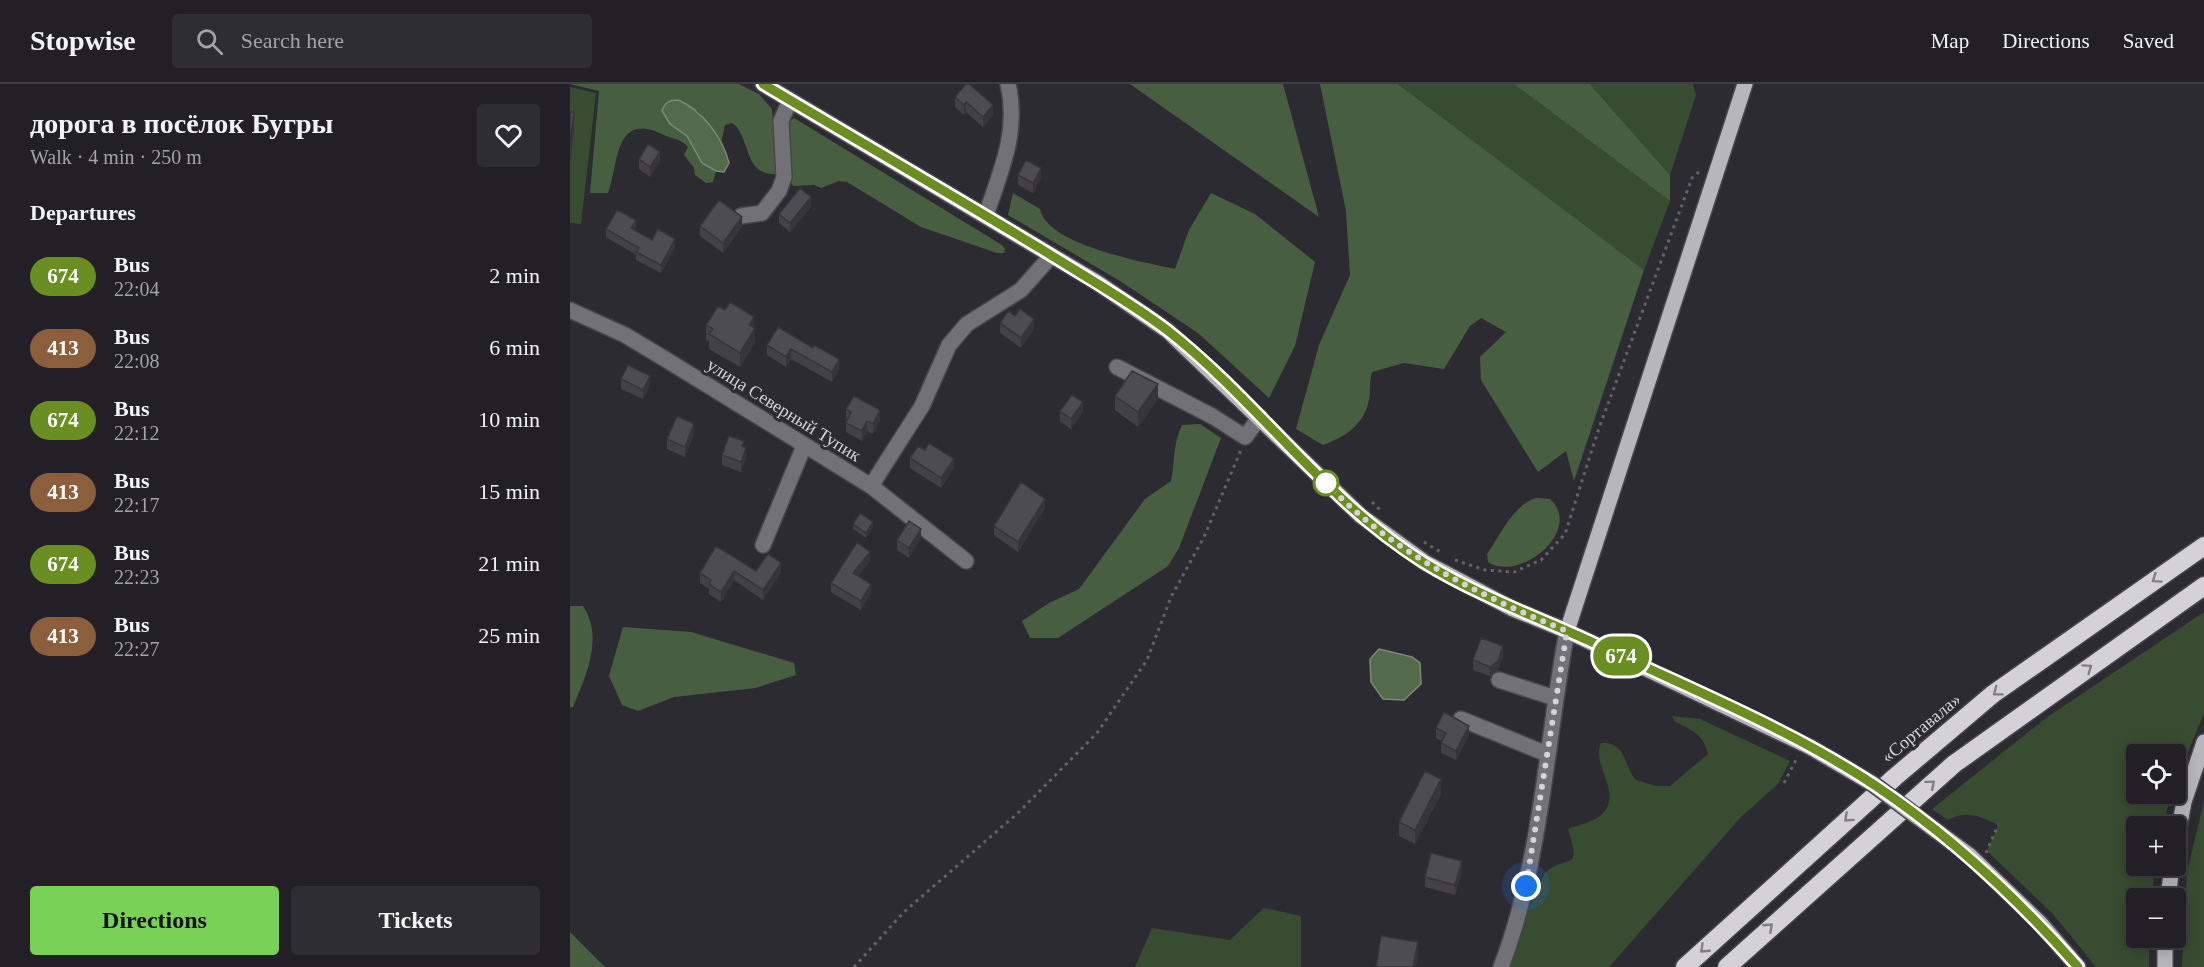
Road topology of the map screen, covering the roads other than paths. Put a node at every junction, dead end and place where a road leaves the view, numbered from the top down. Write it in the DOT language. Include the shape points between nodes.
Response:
graph roads {
  1 [pos="763,84"];
  2 [pos="1008,84"];
  3 [pos="1745,84"];
  4 [pos="790,100"];
  5 [pos="986,215"];
  6 [pos="741,216"];
  7 [pos="1052,256"];
  8 [pos="570,310"];
  9 [pos="1116,367"];
  10 [pos="1260,417"];
  11 [pos="804,446"];
  12 [pos="871,486"];
  13 [pos="763,544"];
  14 [pos="2204,546"];
  15 [pos="966,561"];
  16 [pos="2204,586"];
  17 [pos="1567,631"];
  18 [pos="1499,680"];
  19 [pos="1555,698"];
  20 [pos="1461,719"];
  21 [pos="2204,742"];
  22 [pos="1547,754"];
  23 [pos="2181,816"];
  24 [pos="2165,948"];
  25 [pos="1501,967"];
  26 [pos="1685,967"];
  27 [pos="1727,967"];
  28 [pos="2078,967"];
  29 [pos="2165,967"];
  1 -- 4 [label="main road"];
  2 -- 5 [label="street" via="1014,109 1009,149"];
  3 -- 17 [label="main road"];
  4 -- 5 [label="main road"];
  4 -- 6 [label="street" via="781,121 784,177 779,191 762,213"];
  5 -- 7 [label="main road"];
  7 -- 10 [label="main road" via="1168,331"];
  7 -- 12 [label="street" via="1021,290 967,324 949,345 922,406"];
  8 -- 11 [label="street, улица Северный Тупик" via="625,335"];
  9 -- 10 [label="street" via="1245,437"];
  10 -- 17 [label="main road" via="1361,516 1396,544 1463,585"];
  11 -- 12 [label="street, улица Северный Тупик"];
  11 -- 13 [label="street"];
  12 -- 15 [label="street, улица Северный Тупик"];
  14 -- 26 [label="highway, «Сортавала», one-way" via="1994,693"];
  27 -- 16 [label="highway, one-way" via="1954,764"];
  17 -- 19 [label="street"];
  17 -- 28 [label="main road, bridge" via="1807,745 1873,784 1974,860 2040,923"];
  18 -- 19 [label="street"];
  19 -- 22 [label="street"];
  20 -- 22 [label="street"];
  21 -- 23 [label="main road"];
  22 -- 25 [label="street" via="1530,866 1517,926"];
  24 -- 29 [label="main road"];
}
